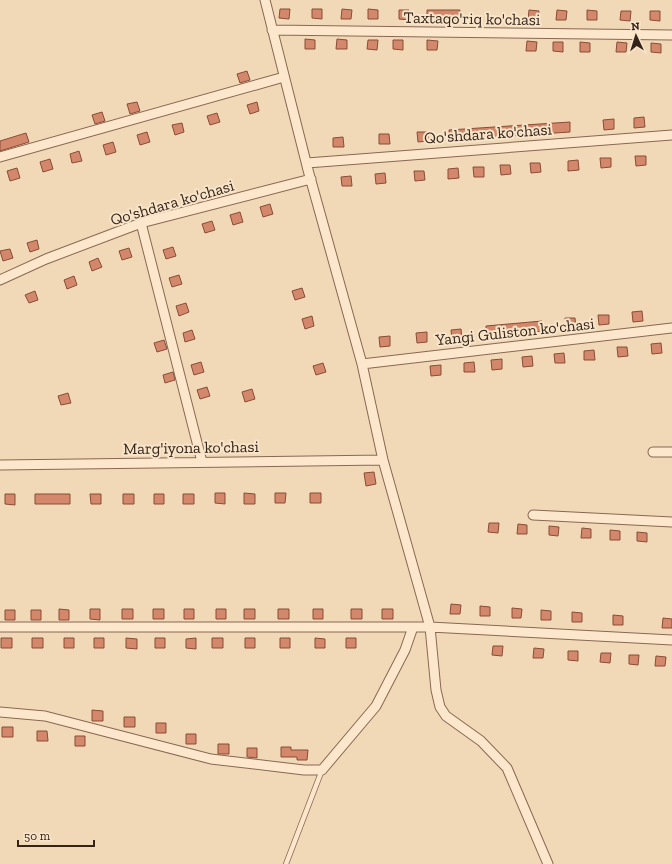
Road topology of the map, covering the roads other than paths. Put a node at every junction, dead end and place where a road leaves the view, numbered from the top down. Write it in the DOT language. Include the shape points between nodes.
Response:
graph roads {
  1 [pos="265,0"];
  2 [pos="272,30"];
  3 [pos="672,35"];
  4 [pos="284,77"];
  5 [pos="672,135"];
  6 [pos="0,157"];
  7 [pos="307,163"];
  8 [pos="311,179"];
  9 [pos="141,223"];
  10 [pos="0,280"];
  11 [pos="672,328"];
  12 [pos="362,364"];
  13 [pos="653,452"];
  14 [pos="672,452"];
  15 [pos="383,460"];
  16 [pos="202,462"];
  17 [pos="0,465"];
  18 [pos="533,515"];
  19 [pos="672,522"];
  20 [pos="0,627"];
  21 [pos="413,627"];
  22 [pos="430,627"];
  23 [pos="672,640"];
  24 [pos="0,712"];
  25 [pos="322,770"];
  26 [pos="286,864"];
  27 [pos="548,864"];
  1 -- 2 [label="street"];
  2 -- 3 [label="street, Taxtaqo'riq ko'chasi"];
  2 -- 4 [label="street"];
  4 -- 6 [label="street"];
  4 -- 7 [label="street"];
  5 -- 7 [label="street, Qo'shdara ko'chasi"];
  7 -- 8 [label="street"];
  8 -- 9 [label="street, Qo'shdara ko'chasi"];
  8 -- 12 [label="street"];
  9 -- 10 [label="street, Qo'shdara ko'chasi" via="46,259"];
  9 -- 16 [label="street"];
  11 -- 12 [label="street, Yangi Guliston ko'chasi"];
  12 -- 15 [label="street"];
  13 -- 14 [label="street"];
  15 -- 16 [label="street, Marg'iyona ko'chasi"];
  15 -- 22 [label="street"];
  16 -- 17 [label="street, Marg'iyona ko'chasi"];
  18 -- 19 [label="street"];
  20 -- 21 [label="street"];
  21 -- 22 [label="street"];
  21 -- 25 [label="street" via="405,650 376,706"];
  22 -- 23 [label="street"];
  22 -- 27 [label="street" via="440,707 446,716 482,741 507,768"];
  24 -- 25 [label="street" via="45,716 211,759"];
  25 -- 26 [label="lane"];
}
